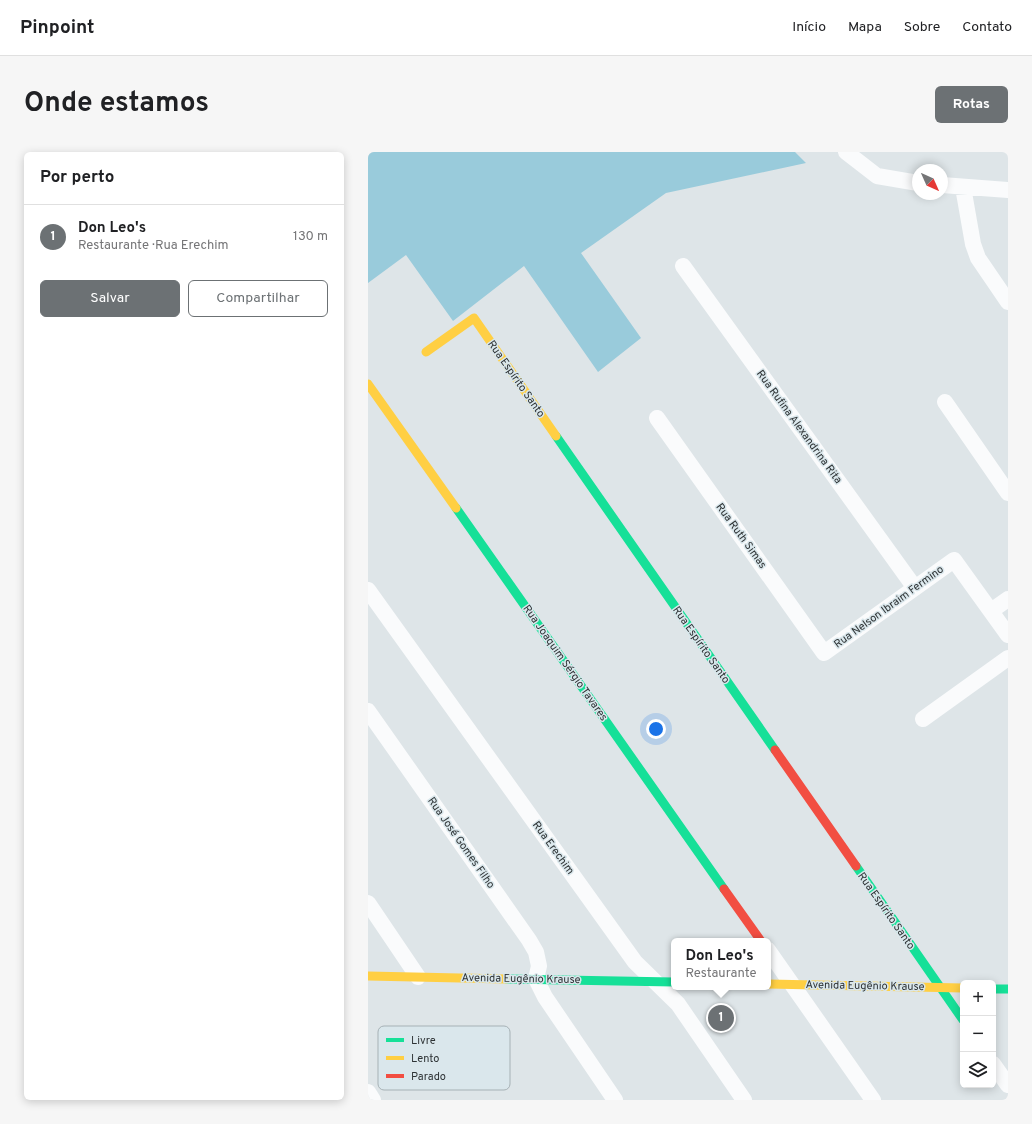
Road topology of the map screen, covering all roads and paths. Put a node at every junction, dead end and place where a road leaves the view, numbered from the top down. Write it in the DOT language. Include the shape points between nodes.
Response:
graph roads {
  1 [pos="846,152"];
  2 [pos="912,182"];
  3 [pos="948,186"];
  4 [pos="963,187"];
  5 [pos="1008,190"];
  6 [pos="683,266"];
  7 [pos="1008,302"];
  8 [pos="426,352"];
  9 [pos="369,389"];
  10 [pos="944,402"];
  11 [pos="657,418"];
  12 [pos="1008,493"];
  13 [pos="915,588"];
  14 [pos="368,590"];
  15 [pos="1008,599"];
  16 [pos="991,611"];
  17 [pos="1008,635"];
  18 [pos="824,653"];
  19 [pos="1008,658"];
  20 [pos="368,711"];
  21 [pos="923,719"];
  22 [pos="368,903"];
  23 [pos="759,938"];
  24 [pos="771,954"];
  25 [pos="368,976"];
  26 [pos="418,977"];
  27 [pos="536,979"];
  28 [pos="655,982"];
  29 [pos="671,982"];
  30 [pos="771,984"];
  31 [pos="792,984"];
  32 [pos="940,988"];
  33 [pos="960,988"];
  34 [pos="996,989"];
  35 [pos="1008,989"];
  36 [pos="960,1016"];
  37 [pos="996,1068"];
  38 [pos="1008,1085"];
  39 [pos="368,1092"];
  40 [pos="373,1100"];
  41 [pos="616,1100"];
  42 [pos="744,1100"];
  43 [pos="874,1100"];
  1 -- 2 [label="street" via="877,176"];
  3 -- 4 [label="street"];
  4 -- 5 [label="street"];
  4 -- 7 [label="street" via="978,258"];
  6 -- 13 [label="street, Rua Rufina Alexandrina Rita"];
  8 -- 32 [label="street, Rua Espírito Santo" via="474,318"];
  9 -- 23 [label="street, Rua Joaquim Sérgio Tavares"];
  10 -- 12 [label="street"];
  11 -- 18 [label="street, Rua Ruth Simas"];
  13 -- 16 [label="street, Rua Nelson Ibraim Fermino" via="954,560"];
  13 -- 18 [label="street, Rua Nelson Ibraim Fermino"];
  14 -- 28 [label="street, Rua Erechim" via="635,962"];
  15 -- 16 [label="street"];
  16 -- 17 [label="street"];
  19 -- 21 [label="street"];
  20 -- 27 [label="street, Rua José Gomes Filho" via="529,940 536,952 539,966"];
  22 -- 26 [label="street"];
  24 -- 31 [label="street"];
  25 -- 26 [label="street, Avenida Eugênio Krause"];
  26 -- 27 [label="street, Avenida Eugênio Krause"];
  27 -- 28 [label="street, Avenida Eugênio Krause"];
  27 -- 41 [label="street" via="545,997"];
  28 -- 29 [label="street, Avenida Eugênio Krause"];
  28 -- 42 [label="street, Rua Erechim" via="678,1004"];
  30 -- 31 [label="street, Avenida Eugênio Krause"];
  31 -- 32 [label="street, Avenida Eugênio Krause"];
  31 -- 43 [label="street"];
  32 -- 33 [label="street, Avenida Eugênio Krause"];
  32 -- 36 [label="street, Rua Espírito Santo"];
  34 -- 35 [label="street"];
  37 -- 38 [label="street"];
  39 -- 40 [label="street"];
}
